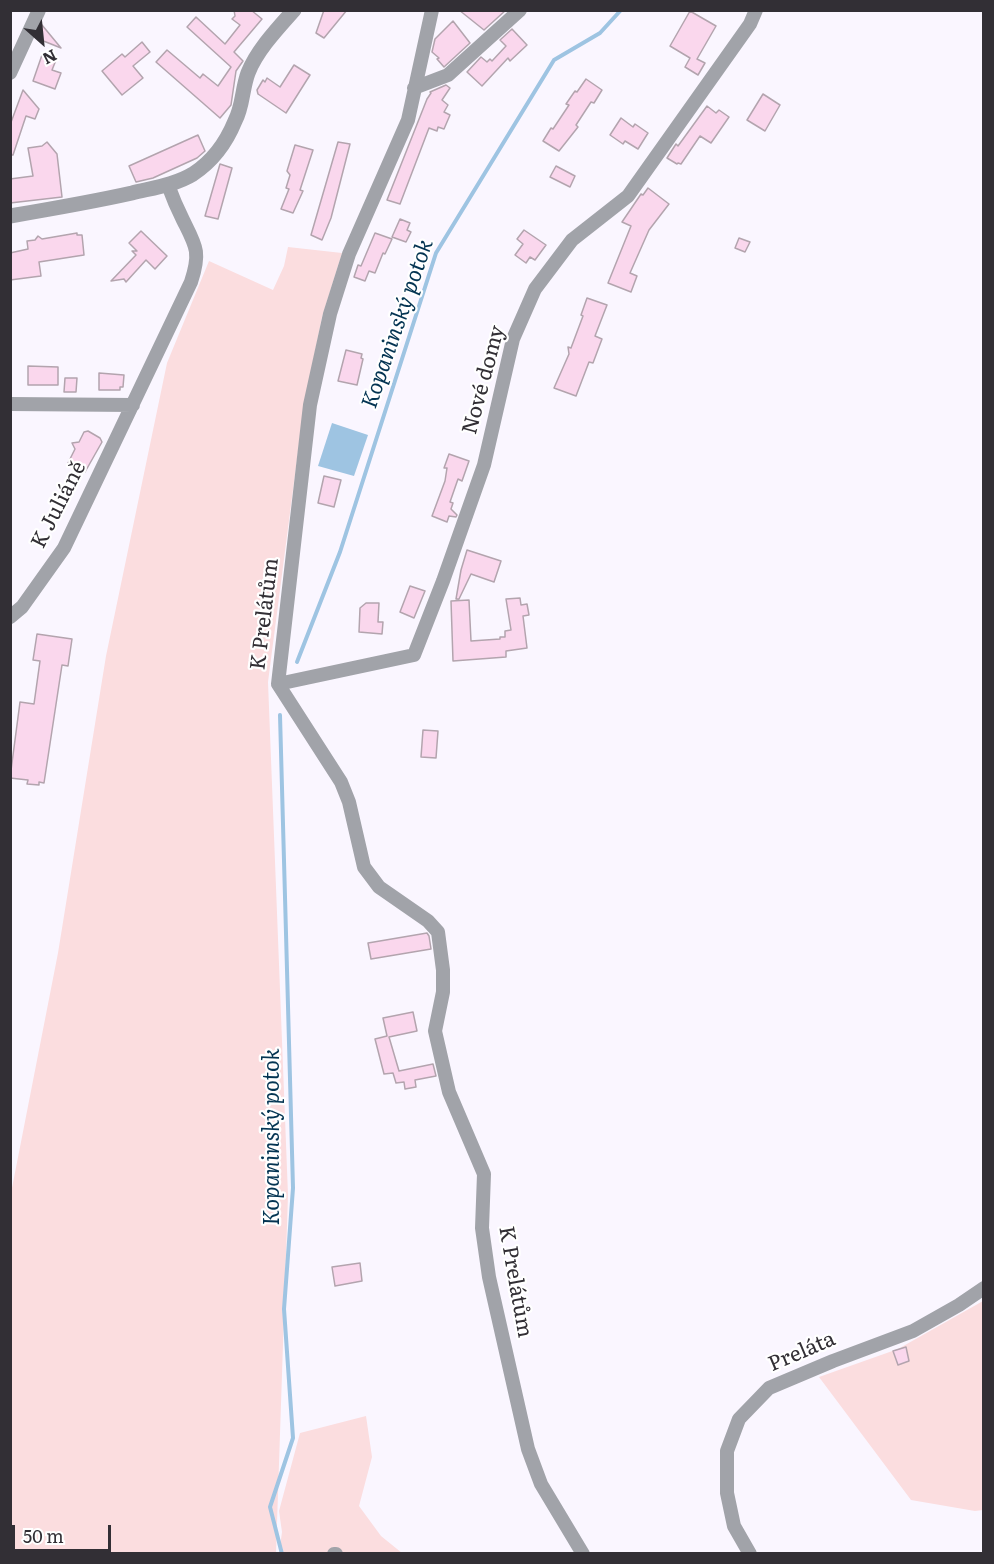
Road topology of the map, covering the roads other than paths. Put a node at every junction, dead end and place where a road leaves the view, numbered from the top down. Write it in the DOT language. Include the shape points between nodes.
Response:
graph roads {
  1 [pos="39,10"];
  2 [pos="294,10"];
  3 [pos="432,10"];
  4 [pos="520,10"];
  5 [pos="756,10"];
  6 [pos="10,73"];
  7 [pos="414,88"];
  8 [pos="168,185"];
  9 [pos="10,216"];
  10 [pos="10,404"];
  11 [pos="133,405"];
  12 [pos="10,617"];
  13 [pos="278,684"];
  14 [pos="984,1288"];
  15 [pos="583,1554"];
  16 [pos="750,1554"];
  1 -- 6 [label="street"];
  2 -- 8 [label="street" via="252,65 236,120 220,149 191,176"];
  3 -- 7 [label="street, K Prelátům"];
  4 -- 7 [label="street" via="447,75"];
  5 -- 13 [label="street, Nové domy" via="628,196 572,240 535,289 513,339 484,465 414,655"];
  7 -- 13 [label="street, K Prelátům" via="408,120 349,254 330,314 310,405"];
  8 -- 9 [label="street"];
  8 -- 11 [label="street, K Juliáně" via="194,238 196,268"];
  10 -- 11 [label="street"];
  11 -- 12 [label="street, K Juliáně" via="64,548 22,607"];
  13 -- 15 [label="street, K Prelátům" via="341,782 364,867 379,887 438,932 443,992 435,1030 449,1092 484,1174 482,1228 489,1277 528,1449 541,1484"];
  14 -- 16 [label="street, Preláta" via="913,1331 769,1388 739,1419 728,1451 727,1493 735,1526"];
}
